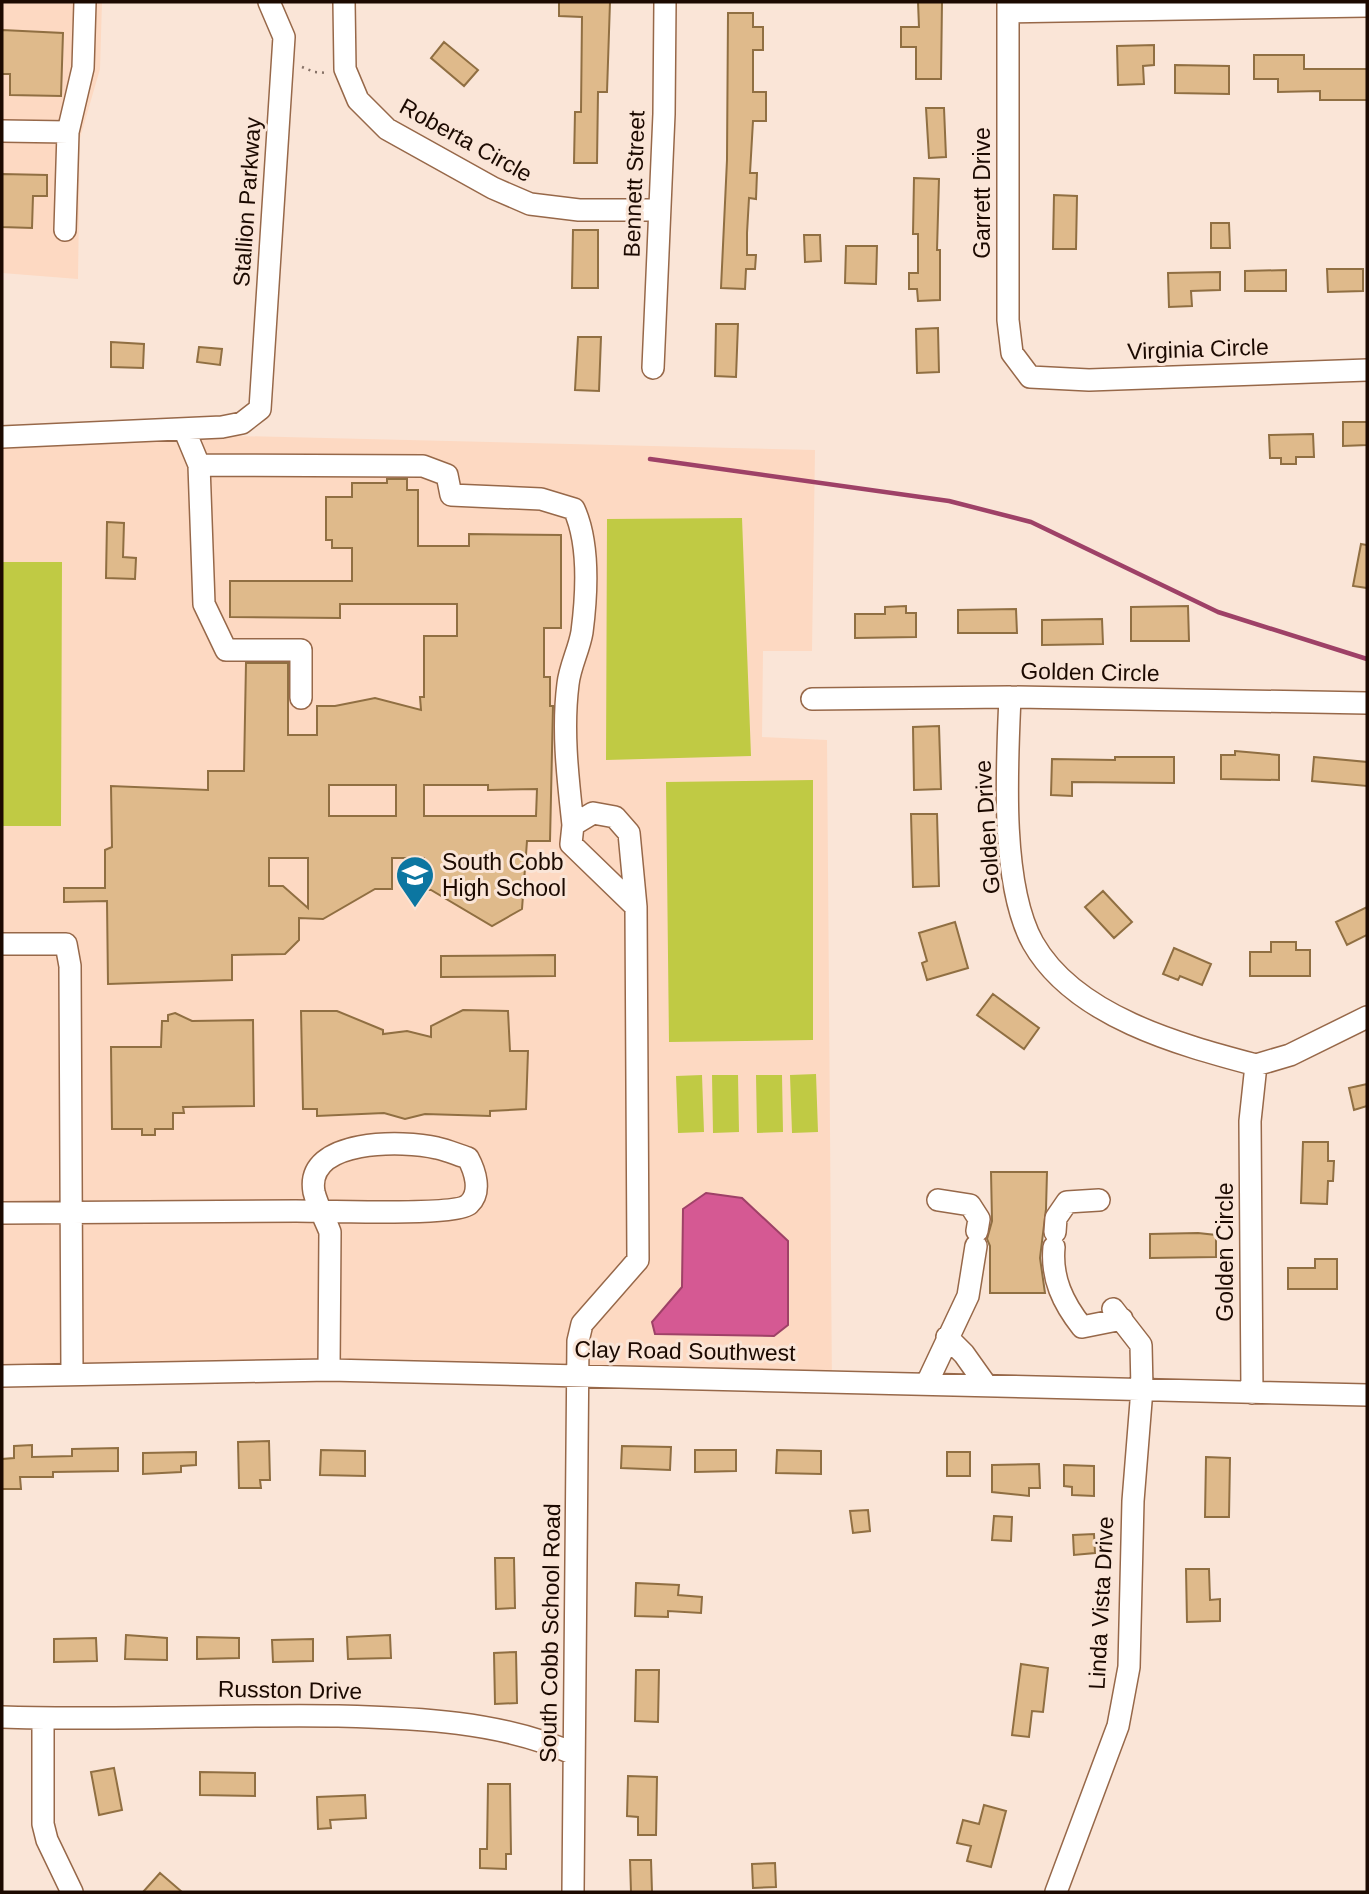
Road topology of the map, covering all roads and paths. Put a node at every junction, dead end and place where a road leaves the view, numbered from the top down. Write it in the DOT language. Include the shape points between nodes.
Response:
graph roads {
  1 [pos="85,2"];
  2 [pos="269,2"];
  3 [pos="344,2"];
  4 [pos="665,2"];
  5 [pos="1367,6"];
  6 [pos="1008,7"];
  7 [pos="284,46"];
  8 [pos="344,60"];
  9 [pos="2,131"];
  10 [pos="68,132"];
  11 [pos="659,210"];
  12 [pos="65,230"];
  13 [pos="653,368"];
  14 [pos="1367,370"];
  15 [pos="1030,377"];
  16 [pos="184,429"];
  17 [pos="2,437"];
  18 [pos="199,465"];
  19 [pos="1010,697"];
  20 [pos="301,698"];
  21 [pos="812,699"];
  22 [pos="1367,703"];
  23 [pos="573,825"];
  24 [pos="636,907"];
  25 [pos="12,944"];
  26 [pos="1367,1017"];
  27 [pos="1256,1065"];
  28 [pos="938,1200"];
  29 [pos="1099,1200"];
  30 [pos="321,1211"];
  31 [pos="2,1213"];
  32 [pos="73,1213"];
  33 [pos="947,1337"];
  34 [pos="329,1370"];
  35 [pos="72,1373"];
  36 [pos="579,1374"];
  37 [pos="2,1376"];
  38 [pos="928,1383"];
  39 [pos="986,1385"];
  40 [pos="1142,1389"];
  41 [pos="1252,1393"];
  42 [pos="1367,1395"];
  43 [pos="2,1717"];
  44 [pos="43,1719"];
  45 [pos="574,1754"];
  46 [pos="72,1892"];
  47 [pos="573,1892"];
  48 [pos="1055,1892"];
  1 -- 10 [label="street" via="83,68"];
  2 -- 7 [label="street, Stallion Parkway" via="285,37"];
  3 -- 8 [label="street, Roberta Circle"];
  4 -- 11 [label="street, Bennett Street"];
  5 -- 6 [label="street"];
  6 -- 15 [label="street, Garrett Drive" via="1008,320 1012,353"];
  7 -- 8 [label="path" via="303,69 314,72 326,74"];
  7 -- 16 [label="street, Stallion Parkway" via="260,409 242,423"];
  8 -- 11 [label="street, Roberta Circle" via="358,100 387,129 493,188 547,208"];
  9 -- 10 [label="street"];
  10 -- 12 [label="street"];
  11 -- 13 [label="street, Bennett Street"];
  14 -- 15 [label="street, Virginia Circle" via="1089,380"];
  16 -- 17 [label="street"];
  16 -- 18 [label="street"];
  18 -- 20 [label="street" via="204,604 226,650 301,650"];
  18 -- 23 [label="street" via="423,466 447,475 452,495 541,499 575,509 584,530 585,561 582,632 568,683 566,764"];
  19 -- 21 [label="street, Golden Circle"];
  19 -- 22 [label="street, Golden Circle"];
  19 -- 27 [label="street, Golden Drive" via="1010,849 1018,900 1033,943 1073,987 1136,1027"];
  23 -- 24 [label="street" via="571,844"];
  23 -- 24 [label="street, South Cobb School Road" via="593,813 615,817 629,834"];
  24 -- 36 [label="street, South Cobb School Road" via="638,1260 582,1324"];
  25 -- 32 [label="street" via="66,944"];
  26 -- 27 [label="street" via="1330,1037"];
  27 -- 41 [label="street, Golden Circle" via="1250,1121"];
  28 -- 33 [label="street" via="970,1205 979,1220 968,1296"];
  29 -- 40 [label="street, Linda Vista Drive" via="1067,1202 1056,1218 1053,1260 1062,1301 1082,1327 1118,1314 1141,1345"];
  30 -- 30 [label="street" via="458,1210 476,1194 475,1172 468,1158 436,1147 392,1143 347,1150 325,1158 316,1175 314,1190"];
  30 -- 32 [label="street"];
  30 -- 34 [label="street" via="330,1232"];
  31 -- 32 [label="street"];
  32 -- 35 [label="street"];
  33 -- 38 [label="street"];
  33 -- 39 [label="street"];
  34 -- 35 [label="street, Clay Road Southwest"];
  34 -- 36 [label="street, Clay Road Southwest"];
  35 -- 37 [label="street, Clay Road Southwest"];
  36 -- 38 [label="street, Clay Road Southwest"];
  36 -- 45 [label="street, South Cobb School Road"];
  38 -- 39 [label="street, Clay Road Southwest"];
  39 -- 40 [label="street, Clay Road Southwest"];
  40 -- 41 [label="street, Clay Road Southwest"];
  40 -- 48 [label="street, Linda Vista Drive" via="1133,1501 1129,1667 1118,1726"];
  41 -- 42 [label="street, Clay Road Southwest"];
  43 -- 44 [label="street, Russton Drive"];
  44 -- 45 [label="street, Russton Drive" via="411,1718 485,1729 555,1745"];
  44 -- 46 [label="street" via="43,1824"];
  45 -- 47 [label="street, South Cobb School Road"];
}
